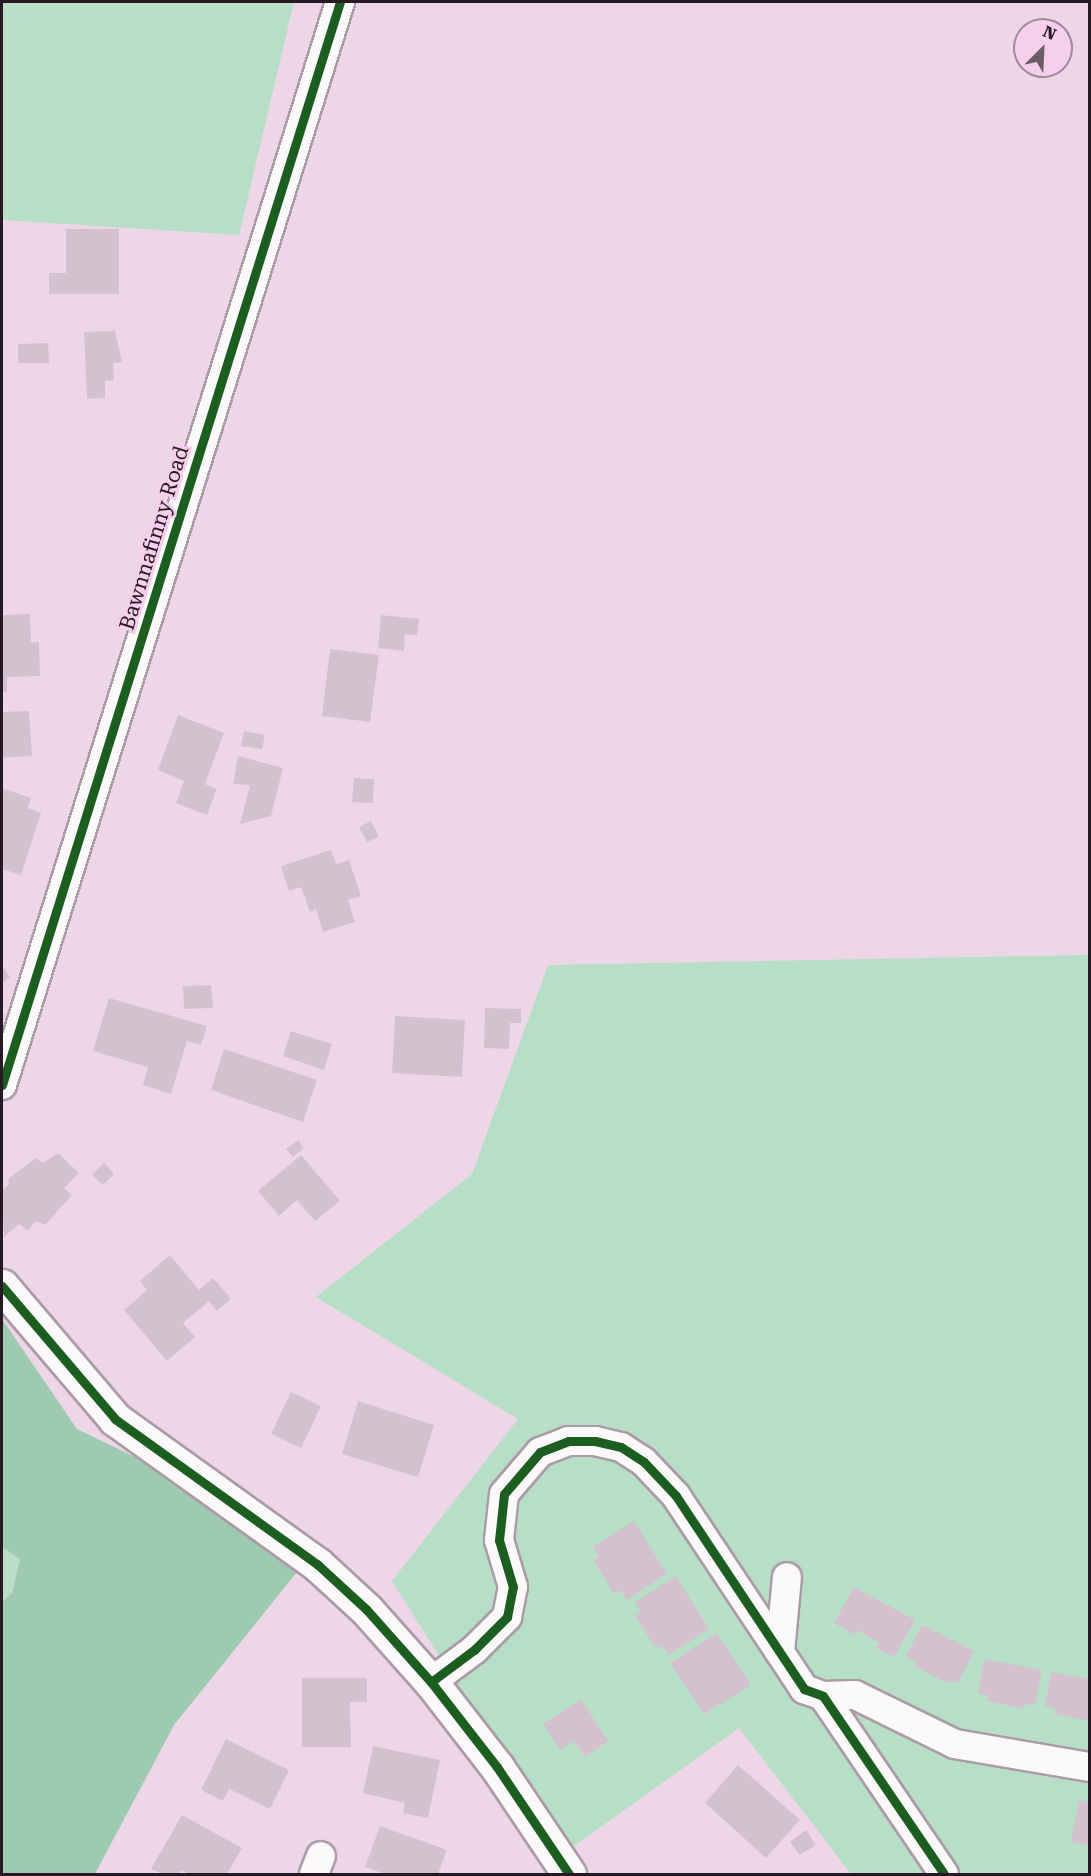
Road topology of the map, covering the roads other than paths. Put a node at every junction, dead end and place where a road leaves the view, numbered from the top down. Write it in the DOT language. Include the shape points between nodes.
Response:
graph roads {
  1 [pos="340,2"];
  2 [pos="2,1085"];
  3 [pos="2,1286"];
  4 [pos="788,1577"];
  5 [pos="780,1652"];
  6 [pos="431,1682"];
  7 [pos="823,1695"];
  8 [pos="1089,1767"];
  9 [pos="569,1875"];
  10 [pos="944,1875"];
  1 -- 2 [label="street, Bawnnafinny Road"];
  3 -- 6 [label="street" via="115,1419 317,1564 366,1609"];
  4 -- 5 [label="street"];
  5 -- 6 [label="street" via="676,1496 644,1462 621,1447 595,1441 568,1441 540,1452 504,1494 499,1540 513,1587 507,1617 474,1650"];
  5 -- 7 [label="street" via="804,1689"];
  6 -- 9 [label="street" via="497,1767"];
  7 -- 8 [label="street" via="855,1695 955,1744"];
  7 -- 10 [label="street"];
}
